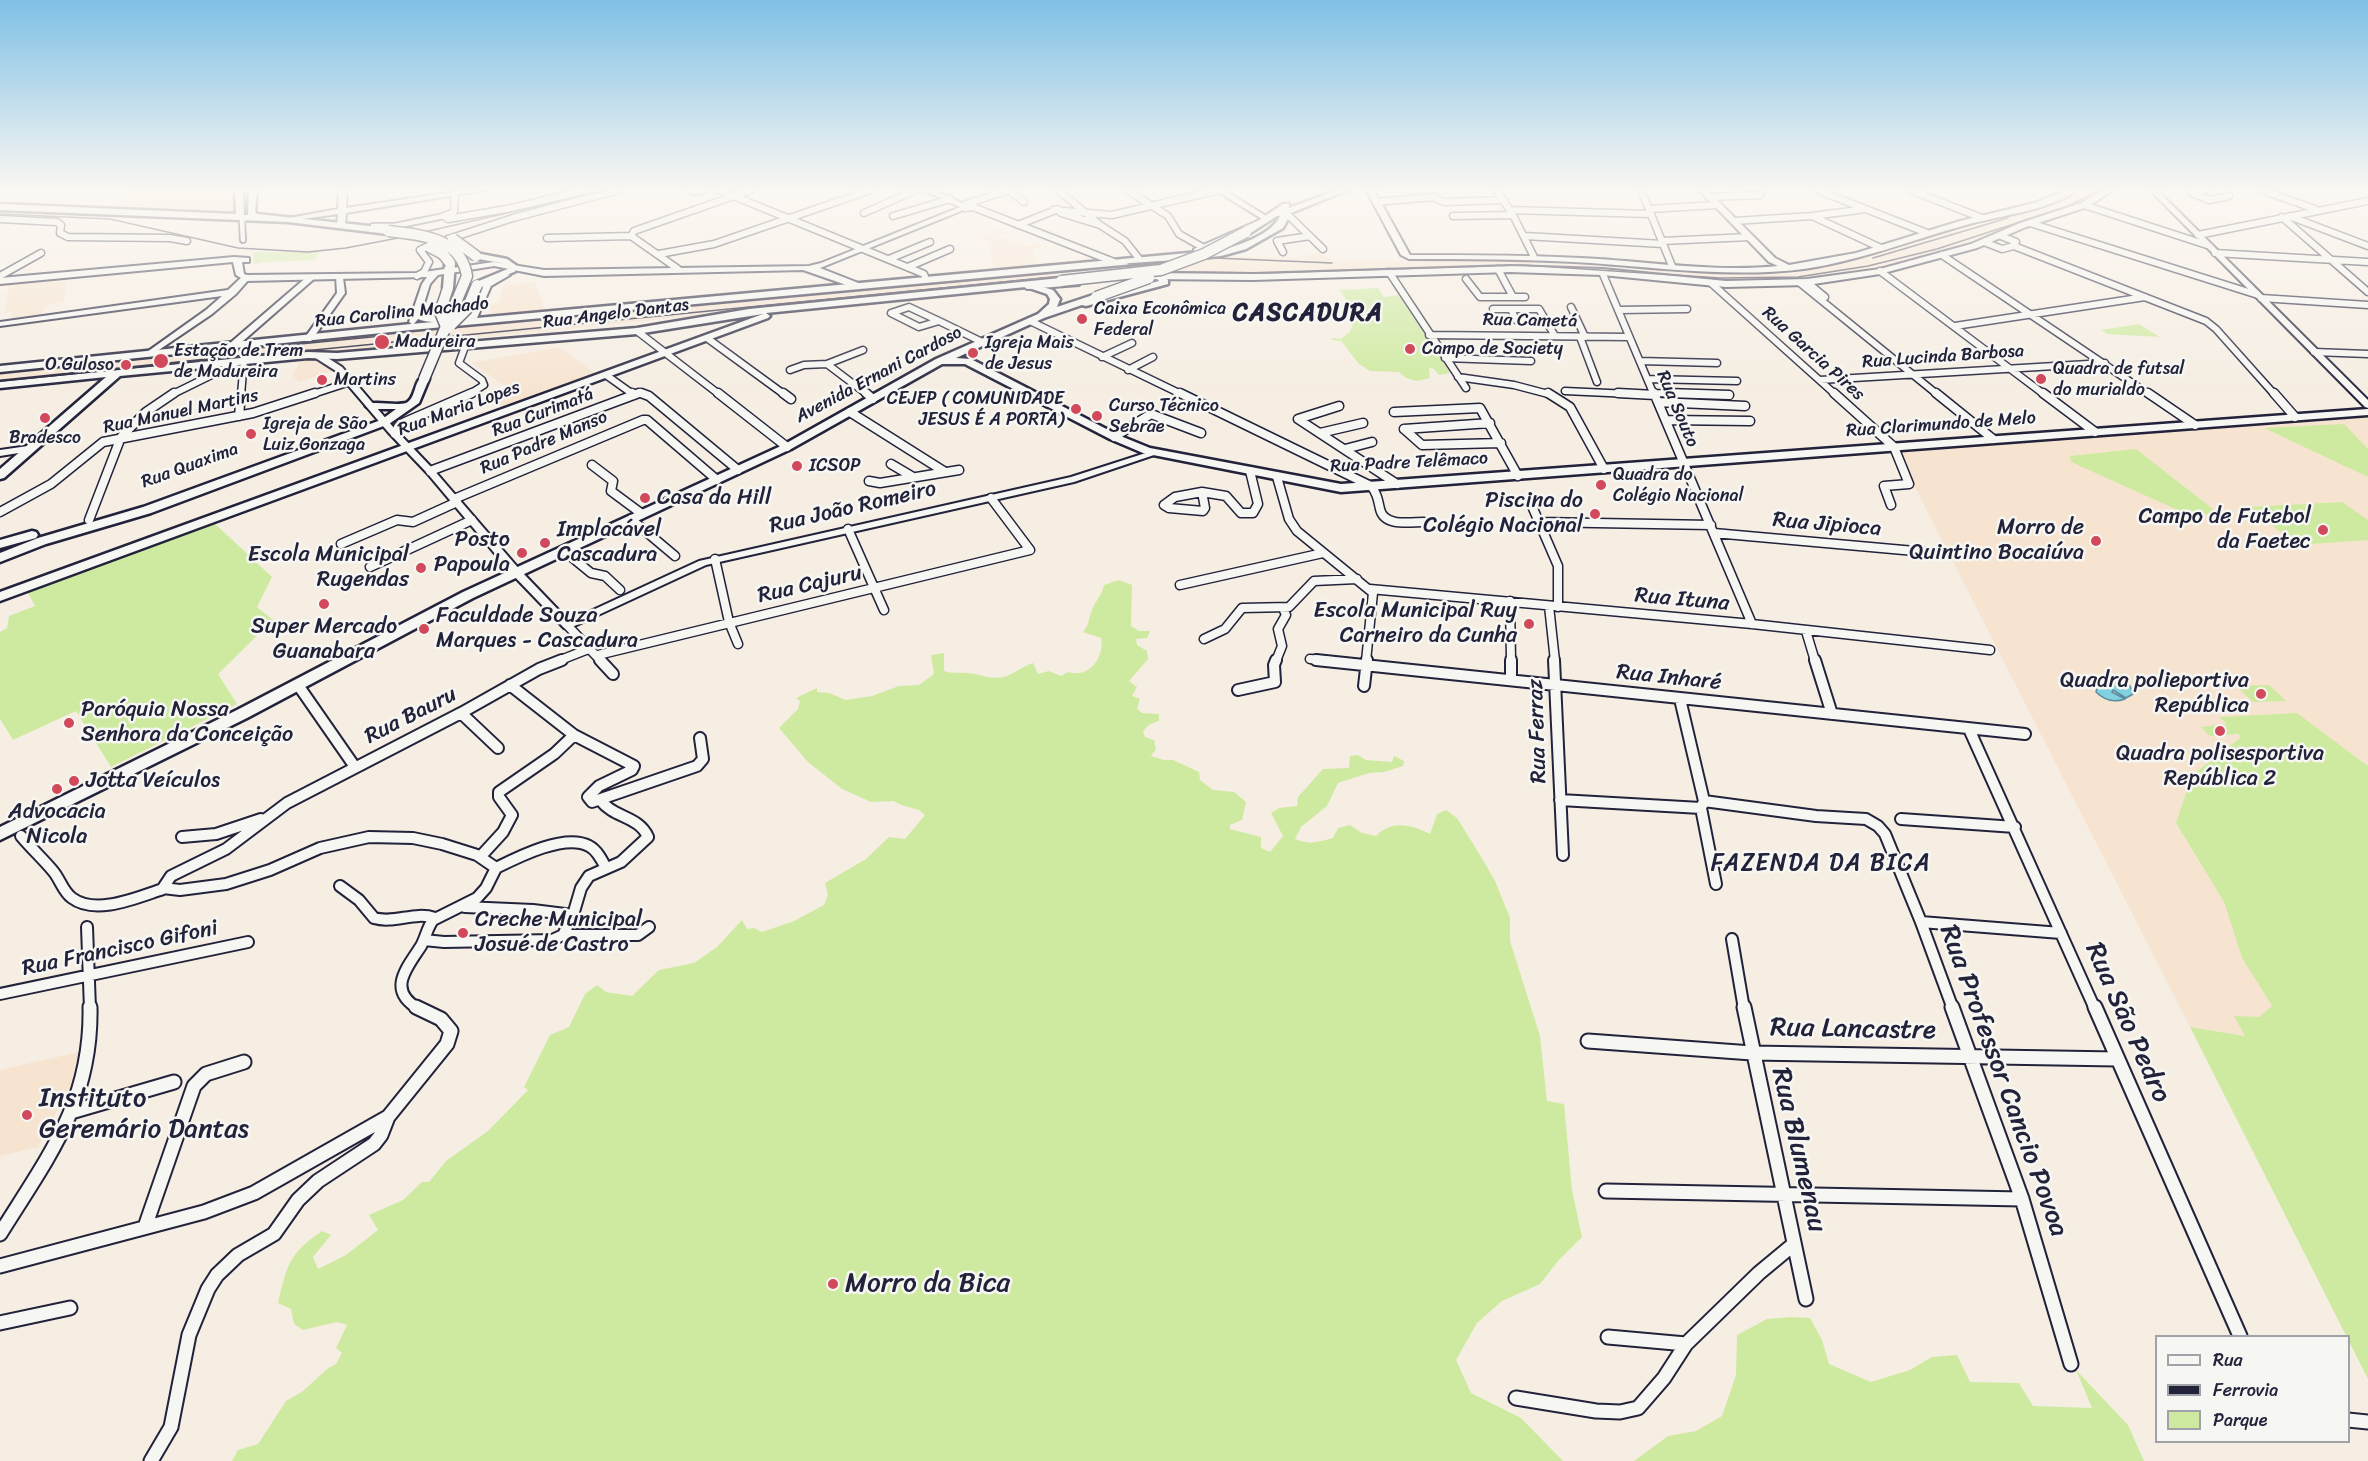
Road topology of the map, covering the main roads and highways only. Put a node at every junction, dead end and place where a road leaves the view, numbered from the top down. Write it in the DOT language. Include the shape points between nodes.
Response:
graph roads {
  1 [pos="441,258"];
  2 [pos="463,258"];
  3 [pos="482,258"];
  4 [pos="841,258"];
  5 [pos="1153,258"];
  6 [pos="1193,258"];
  7 [pos="1202,258"];
  8 [pos="1552,258"];
  9 [pos="1766,258"];
  10 [pos="1845,258"];
  11 [pos="1930,258"];
  12 [pos="1772,265"];
  13 [pos="807,268"];
  14 [pos="445,269"];
  15 [pos="512,269"];
  16 [pos="1160,276"];
  17 [pos="0,281"];
  18 [pos="858,286"];
  19 [pos="1018,286"];
  20 [pos="1077,304"];
  21 [pos="477,308"];
  22 [pos="797,308"];
  23 [pos="416,314"];
  24 [pos="1030,321"];
  25 [pos="450,326"];
  26 [pos="411,327"];
  27 [pos="966,355"];
  28 [pos="940,361"];
  29 [pos="0,369"];
  30 [pos="117,373"];
  31 [pos="423,382"];
  32 [pos="0,385"];
  33 [pos="371,406"];
  34 [pos="400,406"];
  35 [pos="2368,412"];
  36 [pos="382,419"];
  37 [pos="356,428"];
  38 [pos="0,475"];
  39 [pos="1518,476"];
  40 [pos="0,544"];
  41 [pos="0,558"];
  42 [pos="0,597"];
  43 [pos="36,817"];
  44 [pos="0,834"];
  45 [pos="0,840"];
  1 -- 14 [label="main road, bridge"];
  2 -- 25 [label="main road, bridge" via="468,267 467,276"];
  3 -- 15 [label="main road, bridge" via="505,261"];
  4 -- 13 [label="main road"];
  5 -- 18 [label="main road, Rua Carolina Machado"];
  6 -- 19 [label="main road, Rua Angelo Dantas, bridge" via="1161,270"];
  7 -- 20 [label="main road, Avenida Ernani Cardoso, bridge"];
  8 -- 12 [label="main road" via="1672,266"];
  9 -- 12 [label="main road"];
  10 -- 12 [label="main road" via="1788,268"];
  11 -- 16 [label="main road" via="1880,271 1804,282 1711,283 1602,272 1498,269"];
  13 -- 15 [label="main road" via="544,273"];
  13 -- 18 [label="main road"];
  14 -- 15 [label="main road" via="494,264"];
  14 -- 17 [label="main road" via="417,276 249,278 240,276 237,259"];
  14 -- 23 [label="main road" via="426,284"];
  14 -- 25 [label="main road, bridge" via="448,288 440,312"];
  15 -- 21 [label="main road" via="487,285"];
  15 -- 25 [label="main road, bridge" via="477,285 466,309"];
  16 -- 19 [label="main road"];
  16 -- 20 [label="main road" via="1165,282"];
  18 -- 25 [label="main road, Rua Carolina Machado"];
  19 -- 22 [label="main road, Rua Angelo Dantas"];
  19 -- 24 [label="main road" via="1042,289 1055,299 1054,305"];
  20 -- 24 [label="main road, Avenida Ernani Cardoso"];
  21 -- 23 [label="main road" via="465,315 435,319 422,319"];
  21 -- 25 [label="main road" via="472,317"];
  22 -- 30 [label="main road, Rua Angelo Dantas" via="738,313 637,331"];
  22 -- 42 [label="main road, Rua Maria Lopes" via="762,317"];
  23 -- 26 [label="main road"];
  24 -- 27 [label="main road, Avenida Ernani Cardoso" via="982,342"];
  25 -- 26 [label="main road, Rua Carolina Machado"];
  25 -- 31 [label="main road, bridge"];
  26 -- 29 [label="main road, Rua Carolina Machado"];
  27 -- 28 [label="main road, Rua Padre Telêmaco"];
  27 -- 39 [label="main road, Rua Padre Telêmaco" via="1114,437 1155,453 1331,487"];
  28 -- 43 [label="main road, Avenida Ernani Cardoso" via="787,447 516,572"];
  30 -- 32 [label="main road, Rua Angelo Dantas"];
  30 -- 38 [label="main road"];
  31 -- 34 [label="main road, Rua Quaxima"];
  31 -- 36 [label="main road, Rua Quaxima" via="413,404"];
  33 -- 34 [label="main road"];
  34 -- 36 [label="main road, Rua Quaxima"];
  35 -- 39 [label="main road, Rua Clarimundo de Melo"];
  36 -- 37 [label="main road, Rua Quaxima"];
  37 -- 40 [label="main road, Rua Quaxima" via="89,520"];
  37 -- 41 [label="main road, Rua Quaxima" via="147,510 42,541"];
  43 -- 44 [label="main road, Avenida Ernani Cardoso"];
  43 -- 45 [label="main road"];
}
